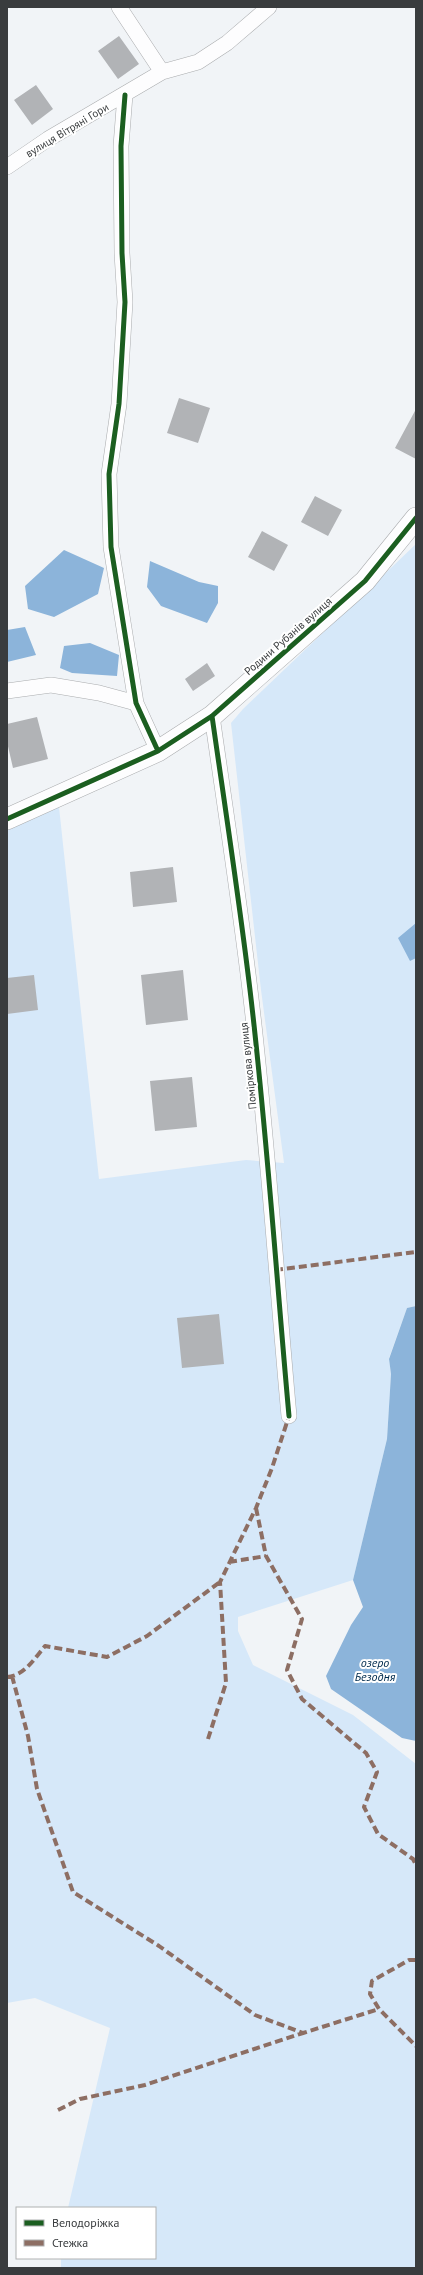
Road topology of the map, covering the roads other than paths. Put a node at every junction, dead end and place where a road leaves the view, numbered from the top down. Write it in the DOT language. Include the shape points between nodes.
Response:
graph roads {
  1 [pos="119,7"];
  2 [pos="269,7"];
  3 [pos="162,72"];
  4 [pos="125,95"];
  5 [pos="7,167"];
  6 [pos="416,518"];
  7 [pos="7,691"];
  8 [pos="136,703"];
  9 [pos="212,716"];
  10 [pos="158,751"];
  11 [pos="7,819"];
  12 [pos="289,1416"];
  1 -- 3 [label="street"];
  2 -- 3 [label="street, вулиця Вітряні Гори" via="227,43 198,62"];
  3 -- 4 [label="street, вулиця Вітряні Гори"];
  4 -- 5 [label="street, вулиця Вітряні Гори" via="48,139"];
  4 -- 8 [label="street" via="120,146 125,302 119,404 109,474 111,547"];
  6 -- 9 [label="street, Родини Рубанів вулиця" via="365,581"];
  7 -- 8 [label="street" via="51,685 99,693"];
  8 -- 10 [label="street"];
  9 -- 10 [label="street, Родини Рубанів вулиця"];
  9 -- 12 [label="street, Поміркова вулиця" via="250,989 270,1182 275,1270"];
  10 -- 11 [label="street, Родини Рубанів вулиця"];
}
